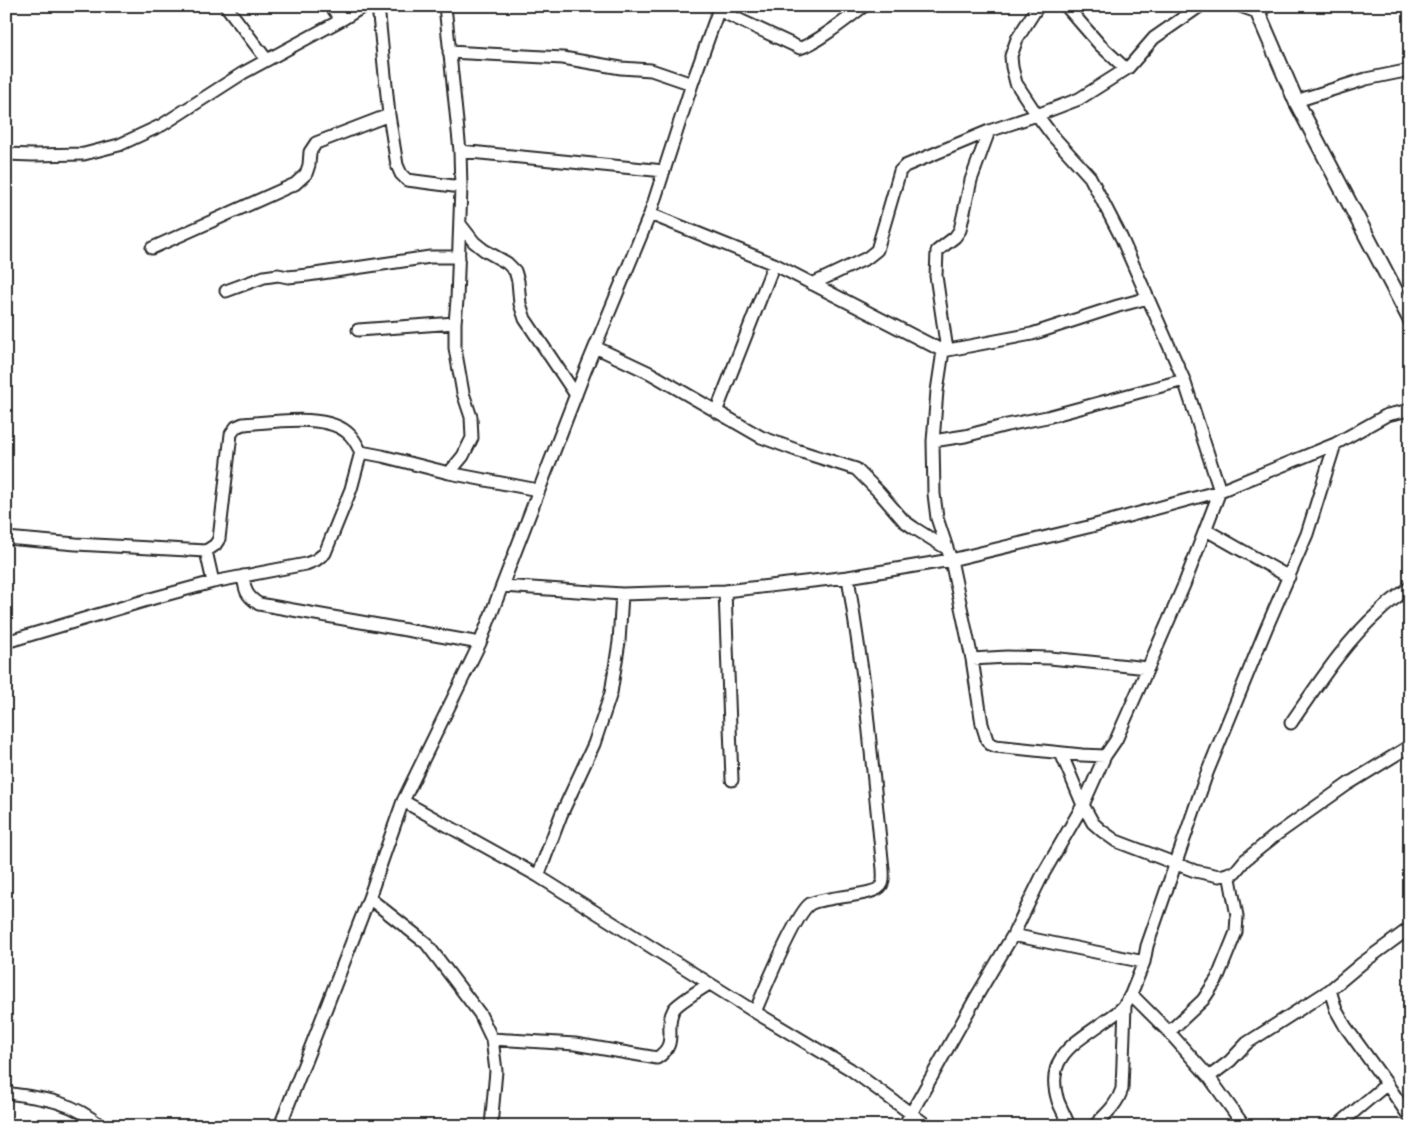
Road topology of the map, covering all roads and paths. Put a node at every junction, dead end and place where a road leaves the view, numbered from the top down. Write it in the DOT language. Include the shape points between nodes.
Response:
graph roads {
  1 [pos="226,6"];
  2 [pos="331,6"];
  3 [pos="364,6"];
  4 [pos="378,6"];
  5 [pos="445,6"];
  6 [pos="864,6"];
  7 [pos="1038,6"];
  8 [pos="1066,6"];
  9 [pos="1200,6"];
  10 [pos="1240,6"];
  11 [pos="719,8"];
  12 [pos="1260,8"];
  13 [pos="341,20"];
  14 [pos="449,52"];
  15 [pos="267,60"];
  16 [pos="1126,69"];
  17 [pos="1410,70"];
  18 [pos="692,84"];
  19 [pos="1296,101"];
  20 [pos="389,115"];
  21 [pos="1037,115"];
  22 [pos="990,131"];
  23 [pos="460,151"];
  24 [pos="6,154"];
  25 [pos="664,171"];
  26 [pos="461,187"];
  27 [pos="650,214"];
  28 [pos="460,224"];
  29 [pos="152,248"];
  30 [pos="459,257"];
  31 [pos="774,264"];
  32 [pos="812,284"];
  33 [pos="226,291"];
  34 [pos="1148,298"];
  35 [pos="1410,319"];
  36 [pos="455,323"];
  37 [pos="358,330"];
  38 [pos="595,347"];
  39 [pos="945,351"];
  40 [pos="1184,380"];
  41 [pos="576,395"];
  42 [pos="1410,410"];
  43 [pos="716,412"];
  44 [pos="933,441"];
  45 [pos="1335,444"];
  46 [pos="361,452"];
  47 [pos="449,473"];
  48 [pos="538,490"];
  49 [pos="1220,492"];
  50 [pos="1206,530"];
  51 [pos="6,538"];
  52 [pos="946,548"];
  53 [pos="206,551"];
  54 [pos="951,560"];
  55 [pos="243,576"];
  56 [pos="848,577"];
  57 [pos="1289,577"];
  58 [pos="213,582"];
  59 [pos="502,586"];
  60 [pos="1410,587"];
  61 [pos="725,591"];
  62 [pos="622,594"];
  63 [pos="6,642"];
  64 [pos="480,643"];
  65 [pos="972,659"];
  66 [pos="1148,668"];
  67 [pos="1291,723"];
  68 [pos="1410,746"];
  69 [pos="1061,753"];
  70 [pos="1104,756"];
  71 [pos="732,780"];
  72 [pos="403,801"];
  73 [pos="1083,805"];
  74 [pos="1176,864"];
  75 [pos="1229,873"];
  76 [pos="538,876"];
  77 [pos="369,898"];
  78 [pos="1410,928"];
  79 [pos="1013,935"];
  80 [pos="1144,962"];
  81 [pos="708,984"];
  82 [pos="1330,990"];
  83 [pos="1131,994"];
  84 [pos="1125,1006"];
  85 [pos="754,1012"];
  86 [pos="1169,1032"];
  87 [pos="492,1039"];
  88 [pos="1209,1077"];
  89 [pos="1387,1084"];
  90 [pos="6,1093"];
  91 [pos="911,1113"];
  92 [pos="1410,1118"];
  93 [pos="101,1126"];
  94 [pos="280,1126"];
  95 [pos="491,1126"];
  96 [pos="904,1126"];
  97 [pos="928,1126"];
  98 [pos="1069,1126"];
  99 [pos="1094,1126"];
  100 [pos="1244,1126"];
  101 [pos="1337,1126"];
  1 -- 15 [label="street"];
  2 -- 13 [label="street"];
  3 -- 13 [label="street"];
  4 -- 20 [label="street"];
  5 -- 14 [label="street"];
  6 -- 11 [label="street" via="800,48"];
  7 -- 21 [label="street" via="1011,56 1016,83"];
  8 -- 16 [label="street" via="1100,46"];
  9 -- 16 [label="street" via="1154,38"];
  10 -- 12 [label="street"];
  11 -- 18 [label="street"];
  12 -- 19 [label="street"];
  13 -- 15 [label="street"];
  14 -- 18 [label="street" via="563,58 650,70"];
  14 -- 23 [label="street"];
  15 -- 24 [label="street" via="162,125 119,146 84,154"];
  16 -- 21 [label="street" via="1079,98"];
  17 -- 19 [label="street" via="1366,79"];
  18 -- 25 [label="street"];
  19 -- 35 [label="street"];
  20 -- 26 [label="street" via="401,174 407,180"];
  20 -- 29 [label="street" via="316,144 310,152 306,174 295,184"];
  21 -- 22 [label="street"];
  21 -- 34 [label="street" via="1090,177"];
  22 -- 32 [label="street" via="905,166 900,171 877,250"];
  22 -- 39 [label="street" via="971,180 960,230 937,251 936,276"];
  23 -- 25 [label="street"];
  23 -- 26 [label="street"];
  25 -- 27 [label="street"];
  26 -- 28 [label="street"];
  27 -- 31 [label="street"];
  27 -- 38 [label="street"];
  28 -- 30 [label="street"];
  28 -- 41 [label="street" via="474,242 514,271 525,319"];
  30 -- 33 [label="street" via="430,257 308,275 264,277"];
  30 -- 36 [label="street"];
  31 -- 32 [label="street"];
  31 -- 43 [label="street"];
  32 -- 39 [label="street"];
  34 -- 39 [label="street" via="1032,334"];
  34 -- 40 [label="street"];
  36 -- 37 [label="street"];
  36 -- 47 [label="street" via="455,348 471,417 472,438"];
  38 -- 41 [label="street"];
  38 -- 43 [label="street" via="650,373"];
  39 -- 44 [label="street" via="937,392"];
  40 -- 44 [label="street" via="1047,417"];
  40 -- 49 [label="street"];
  41 -- 48 [label="street"];
  42 -- 45 [label="street" via="1387,415"];
  43 -- 52 [label="street" via="762,437 856,468 904,521"];
  44 -- 52 [label="street" via="934,494"];
  45 -- 49 [label="street"];
  45 -- 57 [label="street" via="1307,534"];
  46 -- 47 [label="street"];
  46 -- 53 [label="street" via="350,435 334,424 302,420 236,427 231,434 219,539"];
  46 -- 55 [label="street" via="351,489 325,553 306,564"];
  47 -- 48 [label="street"];
  48 -- 59 [label="street"];
  49 -- 50 [label="street"];
  49 -- 54 [label="street"];
  50 -- 57 [label="street"];
  50 -- 66 [label="street"];
  51 -- 53 [label="street"];
  52 -- 54 [label="street"];
  53 -- 58 [label="street"];
  54 -- 56 [label="street"];
  54 -- 65 [label="street"];
  55 -- 58 [label="street"];
  55 -- 64 [label="street" via="250,599 259,604"];
  56 -- 61 [label="street"];
  56 -- 85 [label="street" via="864,683 882,884 875,890 809,905 785,945"];
  57 -- 74 [label="street" via="1208,773"];
  58 -- 63 [label="street"];
  59 -- 62 [label="street"];
  59 -- 64 [label="street"];
  60 -- 67 [label="street" via="1356,636"];
  61 -- 62 [label="street"];
  61 -- 71 [label="street"];
  62 -- 76 [label="street" via="611,693 594,744 561,815"];
  64 -- 72 [label="street"];
  65 -- 66 [label="street" via="1050,658"];
  65 -- 69 [label="street" via="982,724 990,744"];
  66 -- 70 [label="street" via="1116,740"];
  68 -- 75 [label="street" via="1340,789 1276,835 1235,872"];
  69 -- 70 [label="street"];
  69 -- 73 [label="street"];
  70 -- 73 [label="street"];
  72 -- 76 [label="street"];
  72 -- 77 [label="street"];
  73 -- 74 [label="street" via="1093,822 1116,841"];
  73 -- 79 [label="street"];
  74 -- 75 [label="street" via="1219,876"];
  74 -- 80 [label="street"];
  75 -- 86 [label="street" via="1237,916 1236,932 1217,980 1203,1000"];
  76 -- 81 [label="street"];
  77 -- 87 [label="street" via="426,943 480,1014"];
  77 -- 94 [label="street"];
  78 -- 82 [label="street"];
  79 -- 80 [label="street"];
  79 -- 91 [label="street"];
  80 -- 83 [label="street"];
  81 -- 85 [label="street"];
  81 -- 87 [label="street" via="675,1008 670,1044 666,1053 658,1058 575,1044"];
  82 -- 88 [label="street" via="1247,1043"];
  82 -- 89 [label="street" via="1345,1026"];
  83 -- 84 [label="street"];
  83 -- 86 [label="street"];
  84 -- 98 [label="street" via="1074,1044 1061,1056 1055,1068 1058,1100"];
  84 -- 99 [label="street" via="1122,1089 1119,1099"];
  85 -- 91 [label="street" via="850,1070"];
  86 -- 88 [label="street"];
  87 -- 95 [label="street" via="496,1071"];
  88 -- 100 [label="street"];
  89 -- 92 [label="street"];
  89 -- 101 [label="street"];
  90 -- 93 [label="street" via="45,1098 68,1105"];
  91 -- 96 [label="street"];
  91 -- 97 [label="street"];
}
